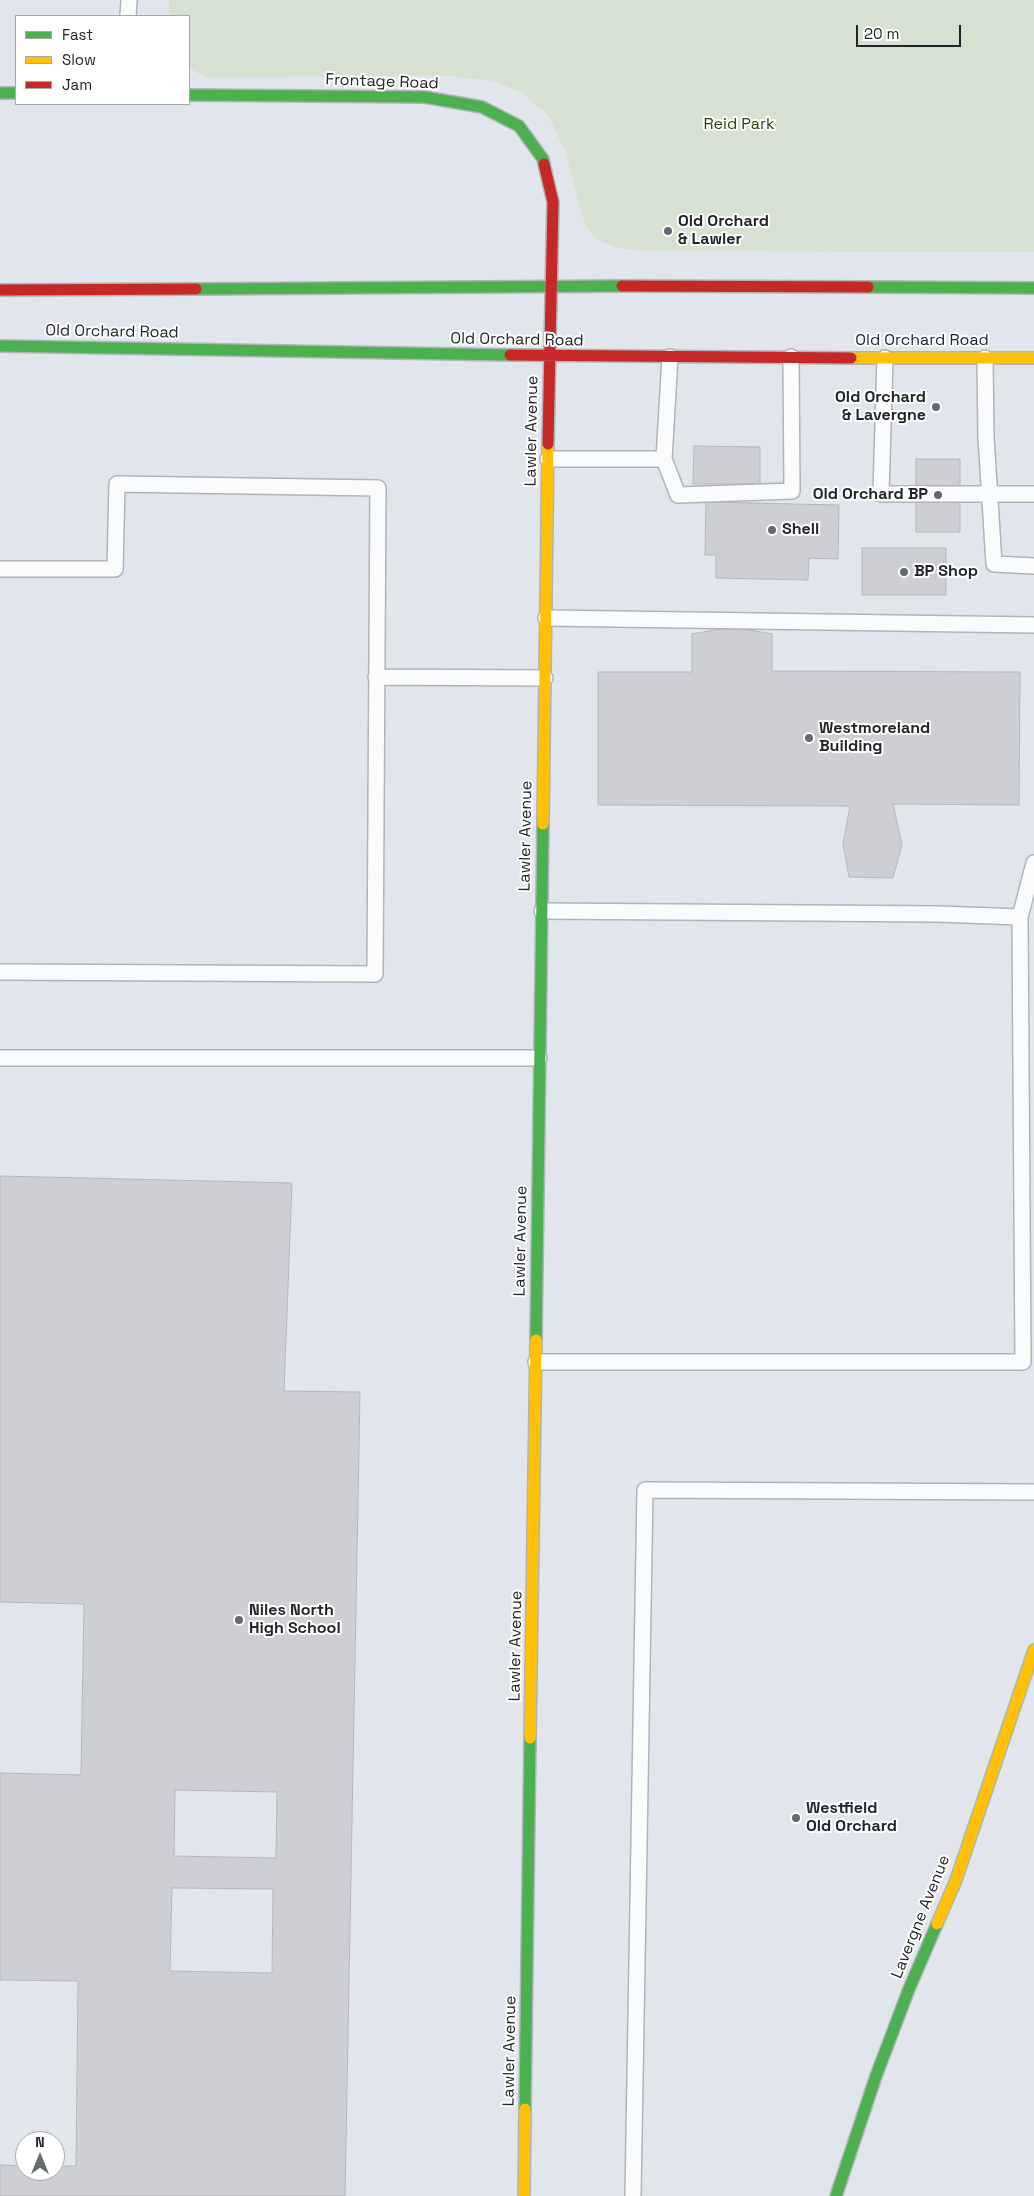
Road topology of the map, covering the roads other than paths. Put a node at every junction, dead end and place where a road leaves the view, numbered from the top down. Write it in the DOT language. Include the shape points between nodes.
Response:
graph roads {
  1 [pos="129,0"];
  2 [pos="128,15"];
  3 [pos="0,93"];
  4 [pos="15,93"];
  5 [pos="190,95"];
  6 [pos="550,286"];
  7 [pos="1034,288"];
  8 [pos="0,290"];
  9 [pos="0,346"];
  10 [pos="549,356"];
  11 [pos="670,357"];
  12 [pos="791,357"];
  13 [pos="885,358"];
  14 [pos="985,358"];
  15 [pos="1034,358"];
  16 [pos="548,459"];
  17 [pos="664,459"];
  18 [pos="1034,494"];
  19 [pos="991,495"];
  20 [pos="1034,566"];
  21 [pos="0,569"];
  22 [pos="546,618"];
  23 [pos="1034,625"];
  24 [pos="376,677"];
  25 [pos="545,678"];
  26 [pos="1034,863"];
  27 [pos="542,911"];
  28 [pos="1020,917"];
  29 [pos="0,972"];
  30 [pos="0,1058"];
  31 [pos="540,1058"];
  32 [pos="536,1362"];
  33 [pos="1034,1492"];
  34 [pos="1034,1650"];
  35 [pos="524,2196"];
  36 [pos="633,2196"];
  37 [pos="836,2196"];
  1 -- 2 [label="lane"];
  3 -- 4 [label="street"];
  5 -- 6 [label="street, Frontage Road" via="424,97 482,107 519,126 543,159 553,202"];
  6 -- 7 [label="street"];
  6 -- 8 [label="street"];
  6 -- 10 [label="street, Lawler Avenue"];
  9 -- 10 [label="street, Old Orchard Road"];
  10 -- 11 [label="street, Old Orchard Road"];
  10 -- 16 [label="street, Lawler Avenue"];
  11 -- 12 [label="street, Old Orchard Road"];
  11 -- 17 [label="lane"];
  12 -- 13 [label="street, Old Orchard Road"];
  12 -- 17 [label="lane" via="792,491 678,495"];
  13 -- 14 [label="street, Old Orchard Road"];
  13 -- 19 [label="lane" via="881,494"];
  14 -- 15 [label="street, Old Orchard Road"];
  14 -- 19 [label="lane"];
  16 -- 17 [label="lane"];
  16 -- 22 [label="street, Lawler Avenue"];
  18 -- 19 [label="lane"];
  19 -- 20 [label="lane" via="994,564"];
  21 -- 24 [label="lane" via="115,570 117,484 378,488"];
  22 -- 23 [label="lane"];
  22 -- 25 [label="street, Lawler Avenue"];
  24 -- 25 [label="lane"];
  24 -- 29 [label="lane" via="375,974"];
  25 -- 27 [label="street, Lawler Avenue"];
  26 -- 28 [label="lane"];
  27 -- 28 [label="lane"];
  27 -- 31 [label="street, Lawler Avenue"];
  28 -- 32 [label="lane" via="1023,1362"];
  30 -- 31 [label="lane"];
  31 -- 32 [label="street, Lawler Avenue"];
  32 -- 35 [label="street, Lawler Avenue"];
  33 -- 36 [label="lane" via="645,1490"];
  34 -- 37 [label="street, Lavergne Avenue" via="956,1880 876,2076"];
}
